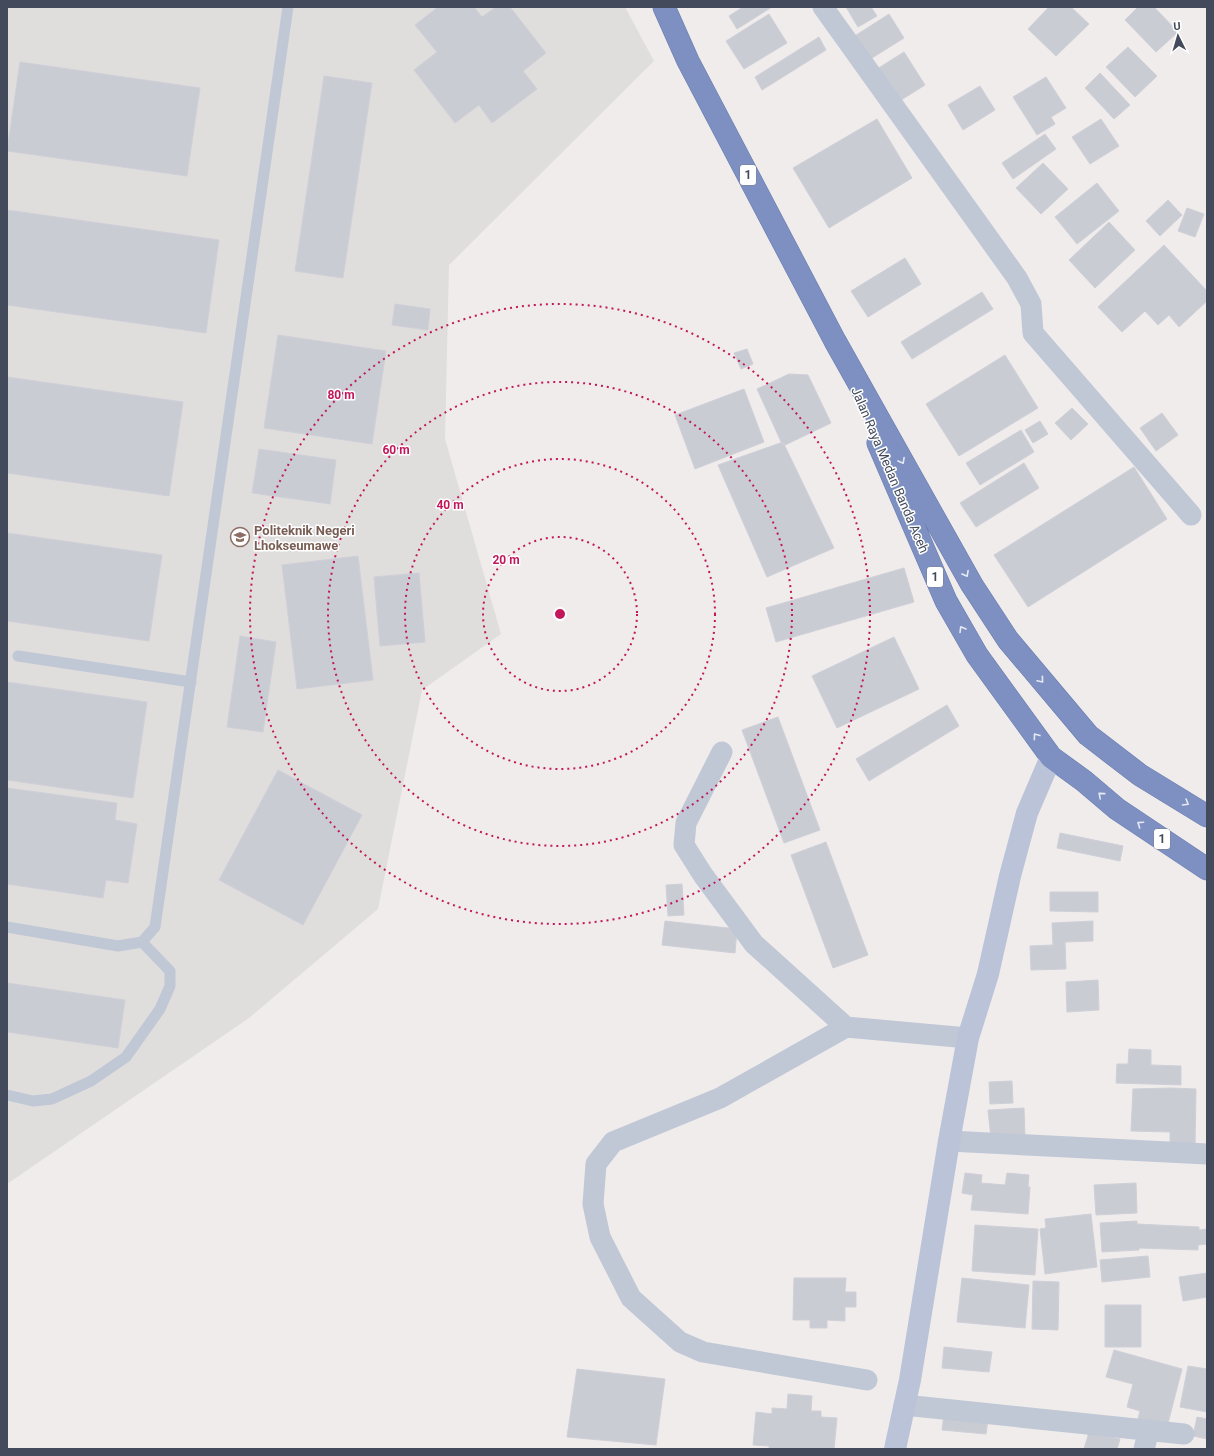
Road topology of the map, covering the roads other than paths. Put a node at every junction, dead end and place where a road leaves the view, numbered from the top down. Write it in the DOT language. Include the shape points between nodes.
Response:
graph roads {
  1 [pos="288,7"];
  2 [pos="664,7"];
  3 [pos="823,7"];
  4 [pos="835,341"];
  5 [pos="1191,515"];
  6 [pos="18,656"];
  7 [pos="190,682"];
  8 [pos="722,752"];
  9 [pos="1051,757"];
  10 [pos="1207,816"];
  11 [pos="1207,869"];
  12 [pos="7,927"];
  13 [pos="142,942"];
  14 [pos="846,1027"];
  15 [pos="968,1038"];
  16 [pos="7,1095"];
  17 [pos="948,1141"];
  18 [pos="1207,1154"];
  19 [pos="867,1380"];
  20 [pos="904,1405"];
  21 [pos="1184,1434"];
  22 [pos="1146,1439"];
  23 [pos="895,1449"];
  1 -- 7 [label="lane"];
  2 -- 4 [label="highway, Jalan Raya Medan Banda Aceh / 1" via="688,61"];
  3 -- 5 [label="street" via="1017,278 1031,304 1033,333"];
  9 -- 4 [label="highway, Jalan Raya Medan Banda Aceh / 1, one-way" via="978,655 946,601"];
  4 -- 10 [label="highway, Jalan Raya Medan Banda Aceh / 1, one-way" via="972,585 1008,640 1088,735 1140,775"];
  6 -- 7 [label="lane"];
  7 -- 13 [label="lane" via="155,927"];
  8 -- 14 [label="street" via="686,823 684,845 754,944"];
  11 -- 9 [label="highway, Jalan Raya Medan Banda Aceh / 1, one-way" via="1117,809"];
  9 -- 15 [label="street" via="1027,813 988,974"];
  12 -- 13 [label="lane" via="118,946"];
  13 -- 16 [label="lane" via="170,972 170,986 160,1009 126,1057 91,1082 52,1099 33,1101"];
  14 -- 15 [label="street"];
  14 -- 19 [label="street" via="720,1098 613,1142 596,1164 593,1204 600,1238 631,1298 680,1342 703,1352"];
  15 -- 17 [label="street"];
  17 -- 18 [label="street"];
  17 -- 20 [label="street"];
  20 -- 22 [label="street"];
  20 -- 23 [label="street"];
  21 -- 22 [label="street"];
}
